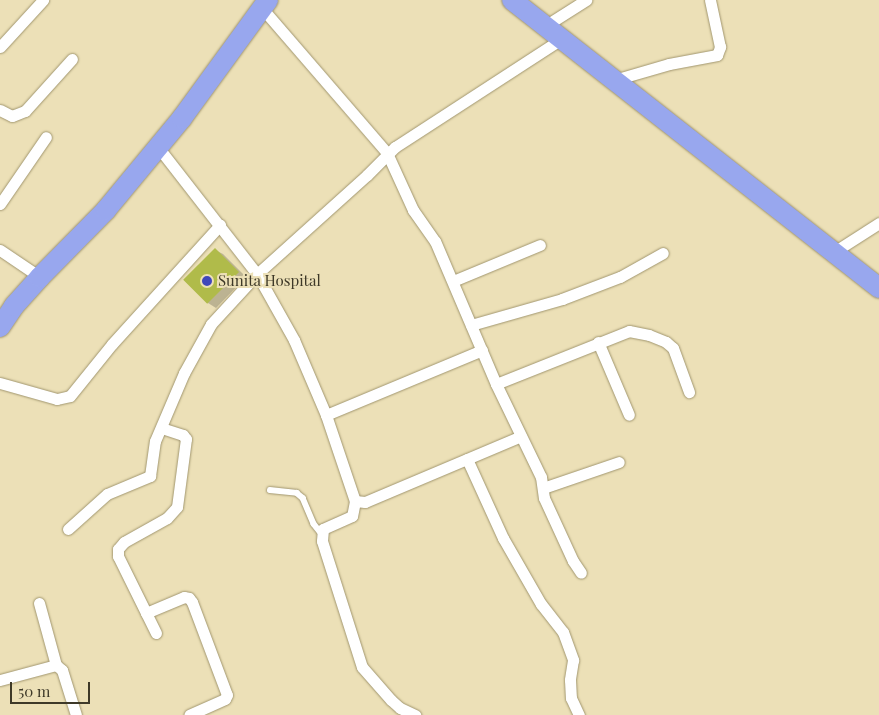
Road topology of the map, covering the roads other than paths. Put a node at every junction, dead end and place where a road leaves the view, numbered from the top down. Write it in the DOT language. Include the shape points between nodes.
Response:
graph roads {
  1 [pos="43,0"];
  2 [pos="512,0"];
  3 [pos="586,0"];
  4 [pos="710,0"];
  5 [pos="265,4"];
  6 [pos="545,26"];
  7 [pos="561,39"];
  8 [pos="0,47"];
  9 [pos="72,59"];
  10 [pos="614,80"];
  11 [pos="0,110"];
  12 [pos="46,137"];
  13 [pos="158,147"];
  14 [pos="387,153"];
  15 [pos="0,204"];
  16 [pos="879,223"];
  17 [pos="220,225"];
  18 [pos="540,245"];
  19 [pos="0,250"];
  20 [pos="663,252"];
  21 [pos="834,252"];
  22 [pos="257,274"];
  23 [pos="40,276"];
  24 [pos="453,281"];
  25 [pos="879,288"];
  26 [pos="471,325"];
  27 [pos="0,327"];
  28 [pos="598,342"];
  29 [pos="482,350"];
  30 [pos="0,384"];
  31 [pos="496,384"];
  32 [pos="689,392"];
  33 [pos="326,415"];
  34 [pos="629,415"];
  35 [pos="161,428"];
  36 [pos="521,436"];
  37 [pos="467,458"];
  38 [pos="619,462"];
  39 [pos="543,488"];
  40 [pos="270,490"];
  41 [pos="354,501"];
  42 [pos="68,529"];
  43 [pos="321,534"];
  44 [pos="581,573"];
  45 [pos="39,602"];
  46 [pos="146,614"];
  47 [pos="156,633"];
  48 [pos="56,665"];
  49 [pos="0,680"];
  50 [pos="76,715"];
  51 [pos="189,715"];
  52 [pos="415,715"];
  53 [pos="579,715"];
  1 -- 8 [label="street"];
  2 -- 6 [label="highway"];
  3 -- 6 [label="street"];
  4 -- 10 [label="street" via="720,47 717,55 669,64"];
  5 -- 13 [label="highway"];
  5 -- 14 [label="street"];
  6 -- 7 [label="highway"];
  7 -- 10 [label="highway"];
  7 -- 14 [label="street"];
  9 -- 11 [label="street" via="25,111 12,116"];
  10 -- 21 [label="highway"];
  12 -- 15 [label="street"];
  13 -- 17 [label="street"];
  13 -- 23 [label="highway" via="106,210"];
  14 -- 22 [label="street"];
  14 -- 24 [label="street" via="413,210 431,235"];
  16 -- 21 [label="street"];
  17 -- 22 [label="street"];
  17 -- 30 [label="street" via="112,344 70,396 57,399"];
  18 -- 24 [label="street"];
  19 -- 23 [label="street"];
  20 -- 26 [label="street" via="620,277 562,300"];
  21 -- 25 [label="highway"];
  22 -- 33 [label="street" via="294,340"];
  22 -- 35 [label="street" via="211,324 184,373"];
  23 -- 27 [label="highway"];
  24 -- 26 [label="street"];
  26 -- 29 [label="street"];
  28 -- 31 [label="street"];
  28 -- 32 [label="street" via="629,331 666,342 672,348"];
  28 -- 34 [label="street"];
  29 -- 31 [label="street"];
  29 -- 33 [label="street"];
  31 -- 36 [label="street"];
  33 -- 41 [label="street"];
  35 -- 42 [label="street" via="155,441 150,476 107,494"];
  35 -- 46 [label="street" via="186,439 177,507 167,518 124,542 118,549 118,556"];
  36 -- 37 [label="street"];
  36 -- 39 [label="street"];
  37 -- 41 [label="street" via="365,502"];
  37 -- 53 [label="street" via="503,538 541,604 563,632 573,660 571,698"];
  38 -- 39 [label="street"];
  39 -- 44 [label="street" via="544,498"];
  40 -- 43 [label="lane" via="297,492"];
  41 -- 43 [label="street" via="352,516 325,527"];
  43 -- 52 [label="street" via="362,667 400,708"];
  45 -- 48 [label="street"];
  46 -- 47 [label="street"];
  46 -- 51 [label="street" via="184,597 192,602 228,692 225,699"];
  48 -- 49 [label="street"];
  48 -- 50 [label="street" via="62,670"];
}
